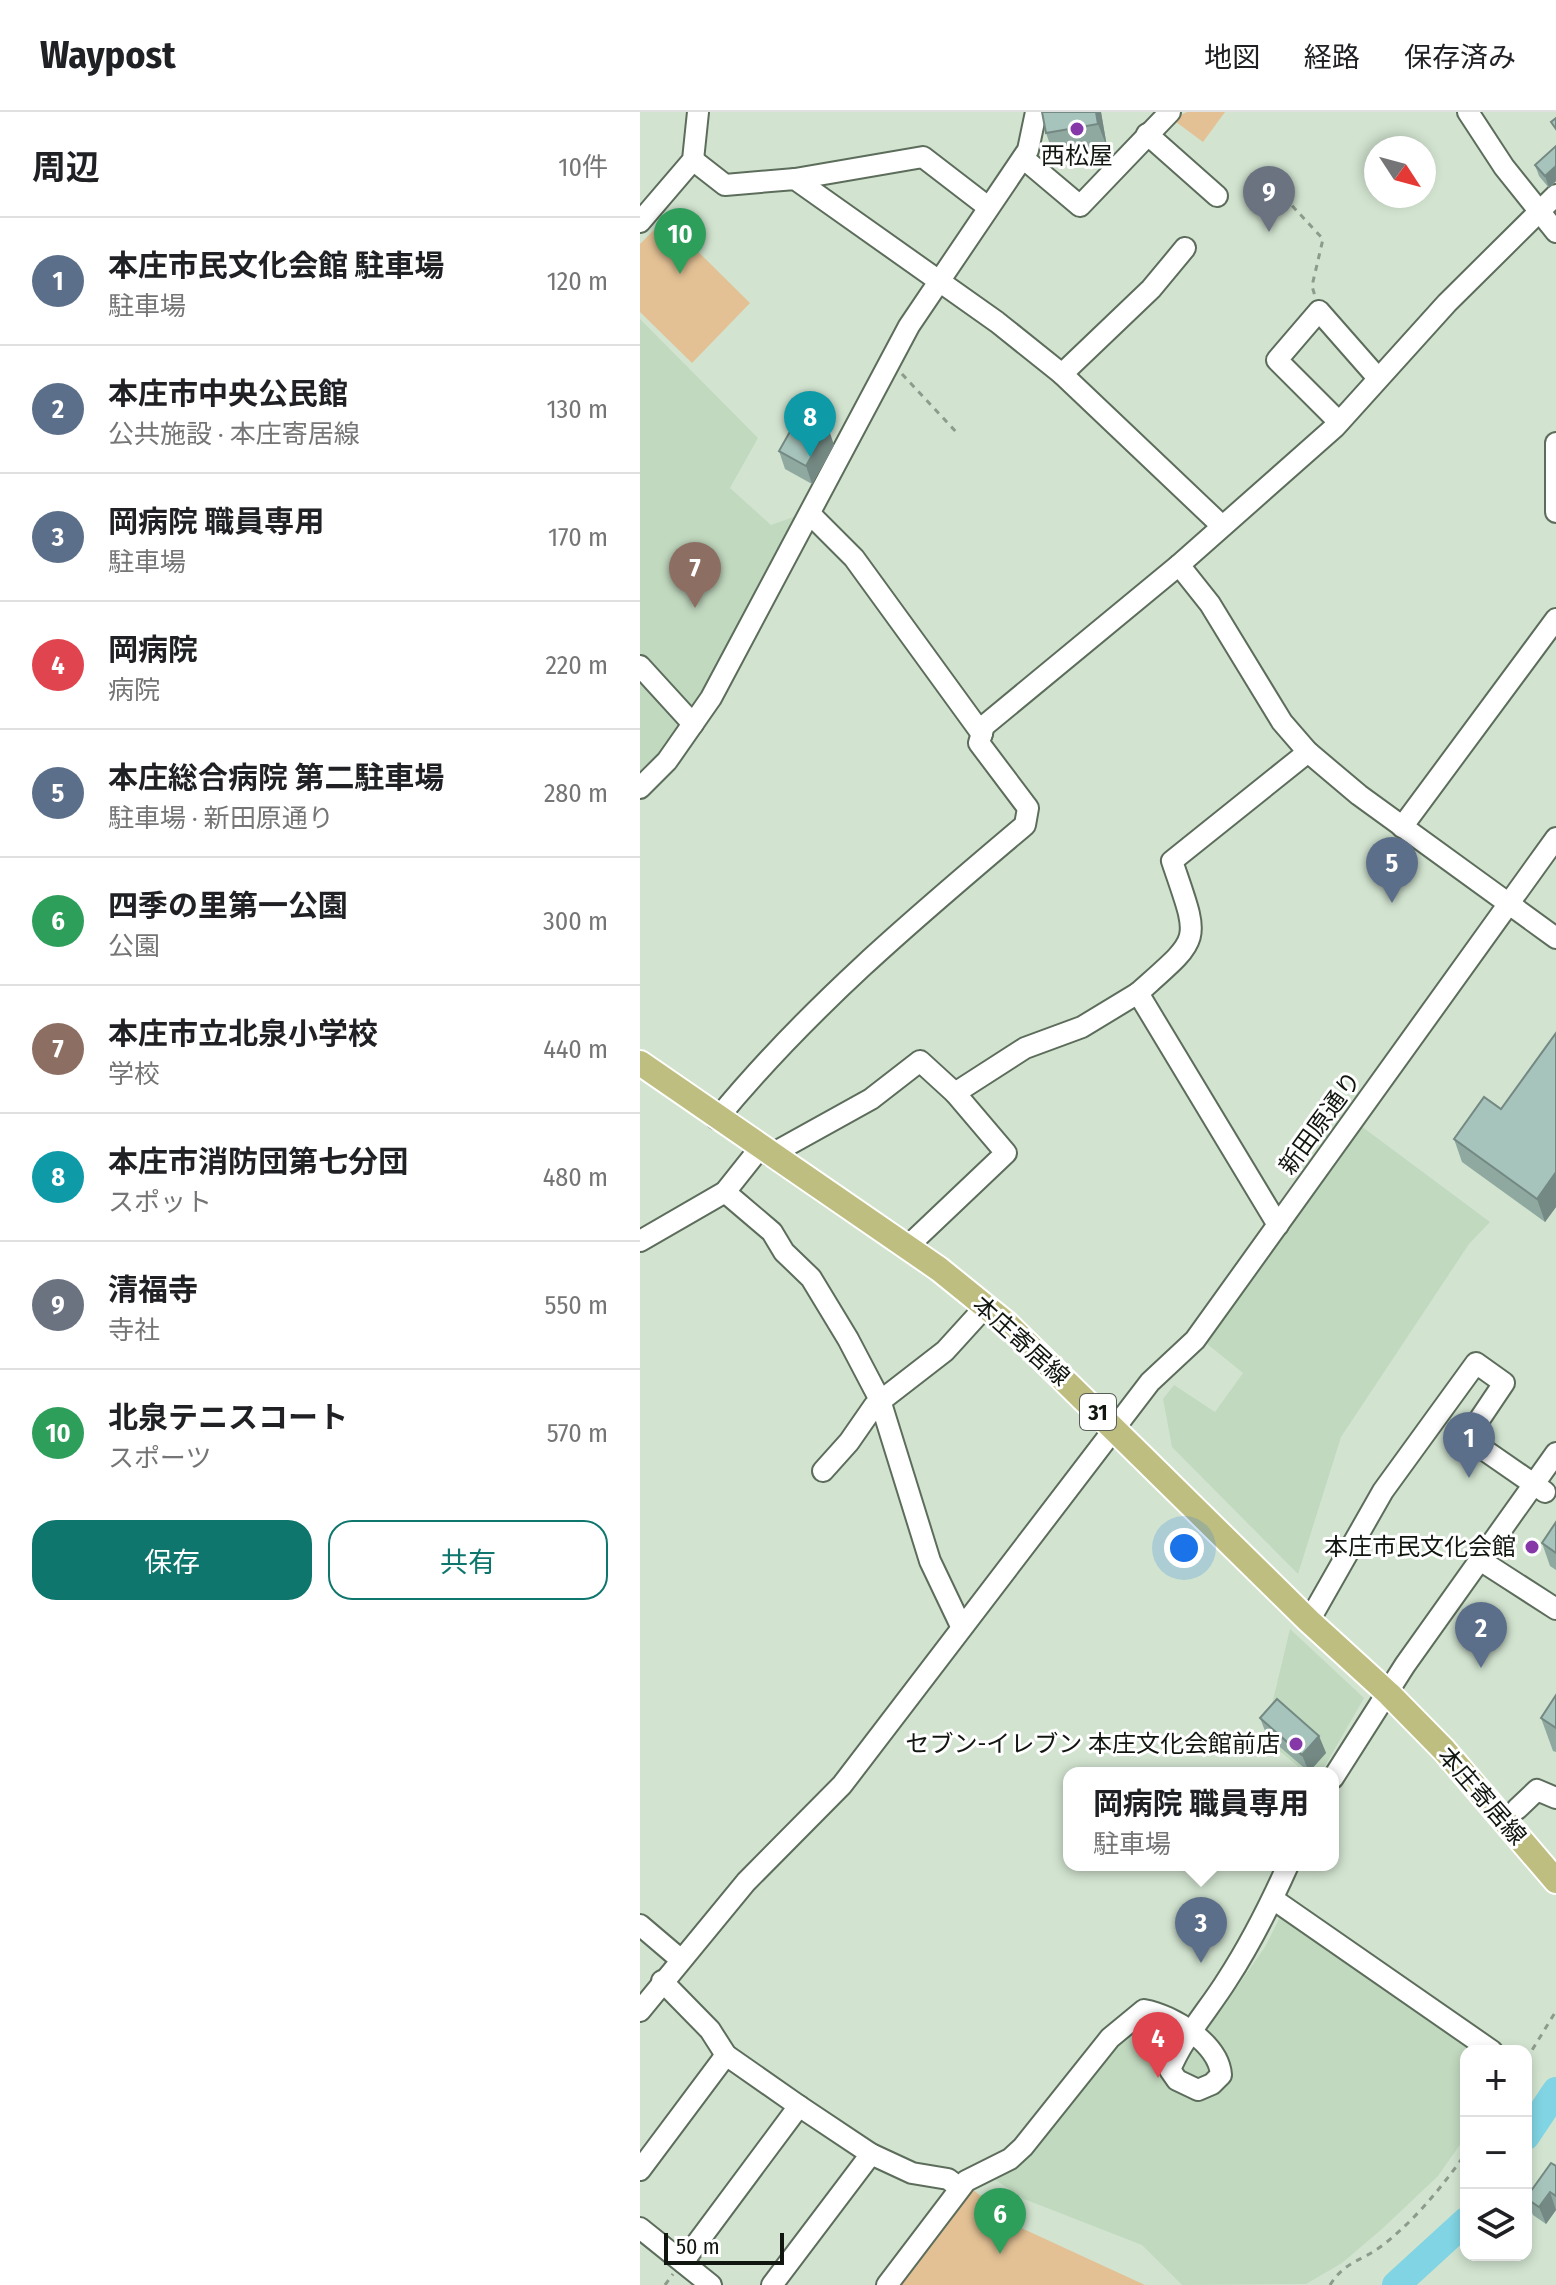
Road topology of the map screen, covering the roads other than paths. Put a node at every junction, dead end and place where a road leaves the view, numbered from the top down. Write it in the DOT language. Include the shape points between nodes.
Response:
graph roads {
  1 [pos="698,112"];
  2 [pos="1036,112"];
  3 [pos="1170,112"];
  4 [pos="1468,112"];
  5 [pos="1147,134"];
  6 [pos="1023,158"];
  7 [pos="693,160"];
  8 [pos="795,179"];
  9 [pos="1556,195"];
  10 [pos="1217,196"];
  11 [pos="988,207"];
  12 [pos="1537,211"];
  13 [pos="640,222"];
  14 [pos="1556,232"];
  15 [pos="1185,248"];
  16 [pos="937,282"];
  17 [pos="1062,374"];
  18 [pos="1377,377"];
  19 [pos="1339,422"];
  20 [pos="1556,443"];
  21 [pos="1556,512"];
  22 [pos="811,515"];
  23 [pos="1221,525"];
  24 [pos="1179,565"];
  25 [pos="1556,619"];
  26 [pos="640,666"];
  27 [pos="693,724"];
  28 [pos="982,734"];
  29 [pos="1308,752"];
  30 [pos="640,788"];
  31 [pos="1402,827"];
  32 [pos="1556,838"];
  33 [pos="1510,905"];
  34 [pos="1556,938"];
  35 [pos="1138,993"];
  36 [pos="640,1063"];
  37 [pos="955,1093"];
  38 [pos="717,1119"];
  39 [pos="765,1151"];
  40 [pos="725,1192"];
  41 [pos="1278,1225"];
  42 [pos="640,1241"];
  43 [pos="907,1247"];
  44 [pos="985,1307"];
  45 [pos="880,1400"];
  46 [pos="1115,1429"];
  47 [pos="1556,1453"];
  48 [pos="823,1471"];
  49 [pos="1545,1484"];
  50 [pos="1486,1564"];
  51 [pos="1556,1609"];
  52 [pos="1309,1621"];
  53 [pos="961,1626"];
  54 [pos="1389,1694"];
  55 [pos="1339,1769"];
  56 [pos="1556,1798"];
  57 [pos="1517,1809"];
  58 [pos="1285,1871"];
  59 [pos="1556,1881"];
  60 [pos="1273,1899"];
  61 [pos="640,1925"];
  62 [pos="680,1959"];
  63 [pos="662,1981"];
  64 [pos="640,2011"];
  65 [pos="1483,2045"];
  66 [pos="726,2055"];
  67 [pos="799,2106"];
  68 [pos="871,2154"];
  69 [pos="640,2170"];
  70 [pos="963,2184"];
  71 [pos="640,2228"];
  72 [pos="683,2262"];
  73 [pos="711,2285"];
  74 [pos="772,2285"];
  75 [pos="887,2285"];
  1 -- 7 [label="street"];
  2 -- 6 [label="street"];
  3 -- 5 [label="street"];
  4 -- 12 [label="street"];
  5 -- 6 [label="street" via="1080,206"];
  5 -- 10 [label="street"];
  6 -- 11 [label="street"];
  7 -- 8 [label="street" via="725,185"];
  7 -- 13 [label="street"];
  8 -- 11 [label="street" via="923,157"];
  8 -- 16 [label="street"];
  9 -- 12 [label="street"];
  11 -- 16 [label="street"];
  12 -- 14 [label="street"];
  12 -- 18 [label="street"];
  15 -- 17 [label="street" via="1151,289"];
  16 -- 17 [label="street"];
  16 -- 22 [label="street"];
  17 -- 23 [label="street"];
  18 -- 19 [label="street"];
  18 -- 19 [label="street" via="1319,311 1277,360"];
  19 -- 23 [label="street"];
  20 -- 21 [label="street"];
  22 -- 27 [label="street"];
  22 -- 28 [label="street" via="854,558"];
  23 -- 24 [label="street"];
  24 -- 28 [label="street" via="984,726"];
  24 -- 29 [label="street" via="1210,604 1282,722"];
  25 -- 31 [label="street"];
  26 -- 27 [label="street"];
  27 -- 30 [label="street"];
  28 -- 38 [label="street" via="979,743 1028,808 1025,825 876,951"];
  29 -- 31 [label="street"];
  29 -- 35 [label="street" via="1172,861 1193,922 1192,934 1185,951"];
  31 -- 33 [label="street"];
  32 -- 33 [label="street, 新田原通り"];
  33 -- 34 [label="street"];
  33 -- 41 [label="street, 新田原通り"];
  35 -- 37 [label="street" via="1082,1027 1025,1048"];
  35 -- 41 [label="street"];
  36 -- 38 [label="main road, 本庄寄居線 / 31"];
  37 -- 39 [label="street" via="920,1061 871,1099"];
  37 -- 43 [label="street" via="1006,1153"];
  38 -- 39 [label="main road, 本庄寄居線 / 31"];
  39 -- 40 [label="street"];
  39 -- 43 [label="main road, 本庄寄居線 / 31"];
  40 -- 42 [label="street"];
  40 -- 45 [label="street" via="772,1232 811,1278"];
  41 -- 46 [label="street, 新田原通り" via="1195,1340 1150,1382"];
  43 -- 44 [label="main road, 本庄寄居線 / 31"];
  44 -- 45 [label="street" via="945,1351"];
  44 -- 46 [label="main road, 本庄寄居線 / 31"];
  45 -- 48 [label="street"];
  45 -- 53 [label="street" via="930,1561"];
  46 -- 52 [label="main road, 本庄寄居線 / 31"];
  46 -- 53 [label="street, 新田原通り"];
  47 -- 49 [label="street"];
  49 -- 50 [label="street"];
  49 -- 52 [label="street" via="1467,1438 1504,1383 1476,1363 1383,1491"];
  50 -- 51 [label="street"];
  50 -- 54 [label="street" via="1416,1673"];
  52 -- 54 [label="main road, 本庄寄居線 / 31"];
  53 -- 62 [label="street, 新田原通り" via="842,1785 746,1882"];
  54 -- 55 [label="street"];
  54 -- 59 [label="main road, 本庄寄居線 / 31"];
  56 -- 57 [label="street" via="1537,1790"];
  58 -- 60 [label="street"];
  60 -- 65 [label="street"];
  60 -- 70 [label="street" via="1192,2035 1158,2012 1144,2010 1133,2017 1023,2147"];
  61 -- 62 [label="street"];
  62 -- 63 [label="street, 新田原通り"];
  63 -- 64 [label="street, 新田原通り"];
  63 -- 66 [label="street" via="710,2030"];
  66 -- 67 [label="street"];
  66 -- 69 [label="street"];
  67 -- 68 [label="street"];
  67 -- 72 [label="street"];
  68 -- 70 [label="street" via="912,2173"];
  68 -- 74 [label="street"];
  70 -- 75 [label="street"];
  71 -- 72 [label="street"];
  72 -- 73 [label="street"];
}
